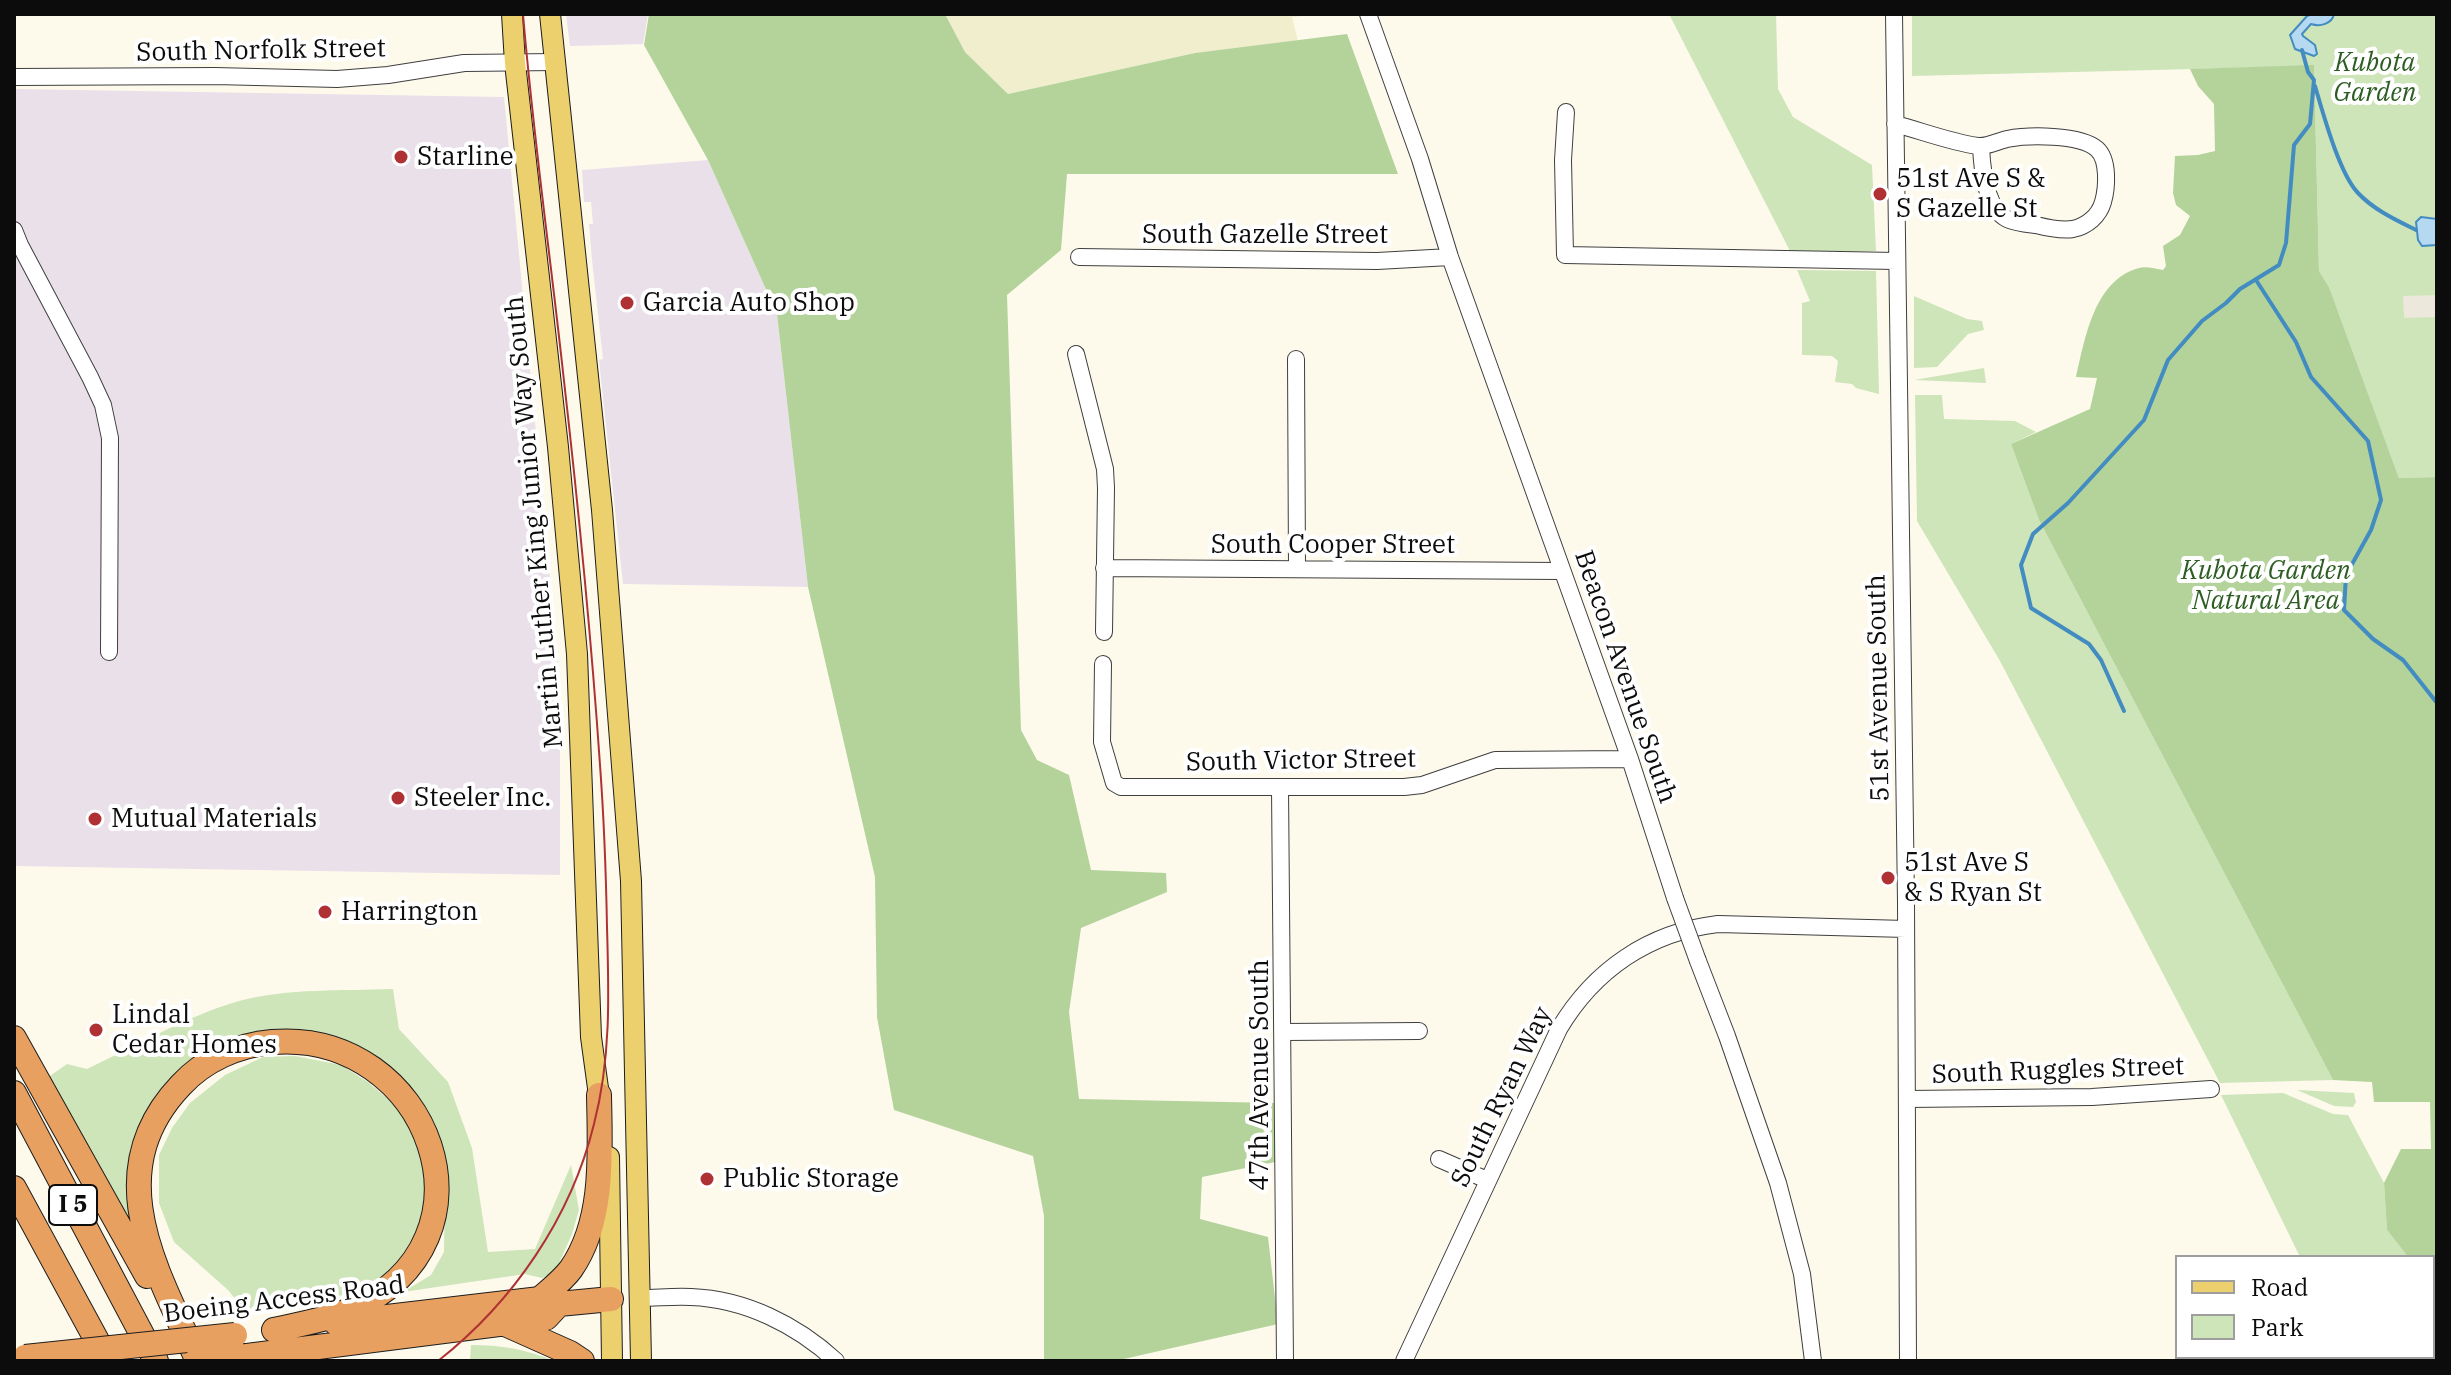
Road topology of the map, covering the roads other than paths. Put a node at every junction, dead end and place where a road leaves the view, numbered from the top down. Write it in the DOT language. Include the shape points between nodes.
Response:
graph roads {
  1 [pos="512,14"];
  2 [pos="550,14"];
  3 [pos="1368,14"];
  4 [pos="1894,14"];
  5 [pos="555,62"];
  6 [pos="515,63"];
  7 [pos="14,77"];
  8 [pos="1566,112"];
  9 [pos="1895,124"];
  10 [pos="1981,147"];
  11 [pos="14,230"];
  12 [pos="1079,257"];
  13 [pos="1450,257"];
  14 [pos="1896,261"];
  15 [pos="1076,354"];
  16 [pos="1296,359"];
  17 [pos="1104,568"];
  18 [pos="1297,569"];
  19 [pos="1561,571"];
  20 [pos="1104,632"];
  21 [pos="109,652"];
  22 [pos="1103,664"];
  23 [pos="1630,759"];
  24 [pos="1280,788"];
  25 [pos="1906,929"];
  26 [pos="1419,1031"];
  27 [pos="1284,1032"];
  28 [pos="14,1038"];
  29 [pos="2211,1089"];
  30 [pos="14,1093"];
  31 [pos="599,1095"];
  32 [pos="1907,1099"];
  33 [pos="1439,1159"];
  34 [pos="1487,1180"];
  35 [pos="14,1188"];
  36 [pos="641,1298"];
  37 [pos="611,1299"];
  38 [pos="549,1301"];
  39 [pos="503,1323"];
  40 [pos="274,1330"];
  41 [pos="248,1348"];
  42 [pos="19,1358"];
  43 [pos="108,1361"];
  44 [pos="156,1361"];
  45 [pos="196,1361"];
  46 [pos="334,1361"];
  47 [pos="582,1361"];
  48 [pos="612,1361"];
  49 [pos="641,1361"];
  50 [pos="836,1361"];
  51 [pos="1285,1361"];
  52 [pos="1404,1361"];
  53 [pos="1813,1361"];
  54 [pos="1908,1361"];
  1 -- 6 [label="main road, Martin Luther King Junior Way South"];
  2 -- 5 [label="main road"];
  3 -- 13 [label="street, Beacon Avenue South"];
  4 -- 9 [label="street, 51st Avenue South"];
  5 -- 6 [label="street, South Norfolk Street"];
  5 -- 36 [label="main road" via="602,510 631,881"];
  6 -- 7 [label="street, South Norfolk Street" via="454,64 337,79"];
  6 -- 31 [label="main road, Martin Luther King Junior Way South" via="577,654 591,1037"];
  8 -- 14 [label="street" via="1565,255"];
  9 -- 10 [label="street"];
  9 -- 14 [label="street, 51st Avenue South"];
  10 -- 10 [label="street" via="1987,188 2005,218 2075,229 2091,221 2101,207 2105,173 2096,148 2045,136"];
  11 -- 21 [label="street" via="108,420"];
  12 -- 13 [label="street, South Gazelle Street"];
  13 -- 19 [label="street, Beacon Avenue South"];
  14 -- 25 [label="street, 51st Avenue South"];
  15 -- 17 [label="street" via="1105,469"];
  16 -- 18 [label="street"];
  17 -- 18 [label="street, South Cooper Street"];
  17 -- 20 [label="street"];
  18 -- 19 [label="street, South Cooper Street"];
  19 -- 23 [label="street, Beacon Avenue South"];
  22 -- 24 [label="street, South Victor Street" via="1102,742 1114,783"];
  23 -- 24 [label="street, South Victor Street" via="1498,759 1422,785"];
  23 -- 53 [label="street, Beacon Avenue South, bridge" via="1778,1183 1802,1274"];
  24 -- 27 [label="street, 47th Avenue South"];
  25 -- 32 [label="street, 51st Avenue South"];
  25 -- 34 [label="street, South Ryan Way" via="1718,924 1681,930 1630,953 1579,998 1565,1019"];
  26 -- 27 [label="street"];
  27 -- 51 [label="street, 47th Avenue South"];
  28 -- 45 [label="highway"];
  29 -- 32 [label="street, South Ruggles Street" via="2092,1097"];
  30 -- 44 [label="highway, I 5"];
  31 -- 37 [label="main road, Martin Luther King Junior Way South" via="610,1168"];
  31 -- 38 [label="highway" via="595,1204 587,1236"];
  32 -- 54 [label="street, 51st Avenue South"];
  33 -- 34 [label="street"];
  34 -- 52 [label="street, South Ryan Way"];
  35 -- 43 [label="highway, I 5"];
  36 -- 37 [label="main road, Boeing Access Road"];
  36 -- 49 [label="main road"];
  36 -- 50 [label="street" via="691,1297 744,1307 789,1326"];
  37 -- 38 [label="highway, Boeing Access Road"];
  37 -- 48 [label="main road, Martin Luther King Junior Way South"];
  38 -- 39 [label="highway, Boeing Access Road" via="546,1318"];
  38 -- 40 [label="highway, Boeing Access Road"];
  39 -- 41 [label="highway, Boeing Access Road"];
  39 -- 47 [label="highway"];
  40 -- 41 [label="highway, Boeing Access Road"];
  40 -- 45 [label="highway" via="349,1310 399,1278 430,1233 436,1198 429,1143 395,1087 350,1056 285,1041 246,1046 189,1076 157,1113 142,1154 138,1203 143,1228"];
  41 -- 42 [label="highway, Boeing Access Road, bridge"];
  41 -- 45 [label="highway, Boeing Access Road, bridge"];
  41 -- 46 [label="highway"];
}
